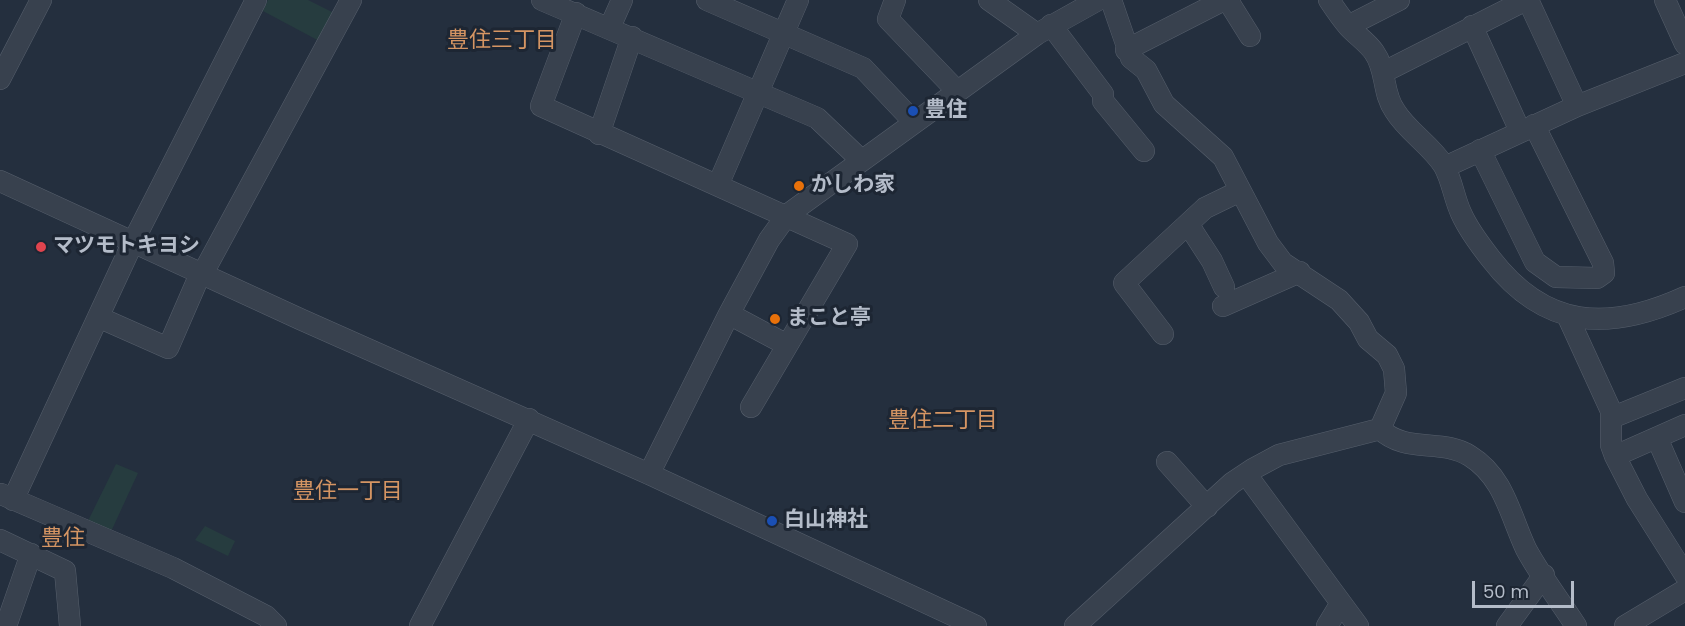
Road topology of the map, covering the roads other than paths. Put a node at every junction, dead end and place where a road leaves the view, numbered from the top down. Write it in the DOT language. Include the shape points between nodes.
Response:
graph roads {
  1 [pos="41,0"];
  2 [pos="256,0"];
  3 [pos="351,0"];
  4 [pos="622,0"];
  5 [pos="706,0"];
  6 [pos="798,0"];
  7 [pos="895,0"];
  8 [pos="989,0"];
  9 [pos="1098,0"];
  10 [pos="1111,0"];
  11 [pos="1329,0"];
  12 [pos="1398,0"];
  13 [pos="1527,0"];
  14 [pos="1665,0"];
  15 [pos="548,1"];
  16 [pos="576,13"];
  17 [pos="1348,26"];
  18 [pos="1472,26"];
  19 [pos="610,27"];
  20 [pos="1044,29"];
  21 [pos="783,34"];
  22 [pos="1250,36"];
  23 [pos="632,37"];
  24 [pos="1685,44"];
  25 [pos="1126,50"];
  26 [pos="1685,63"];
  27 [pos="1384,72"];
  28 [pos="0,79"];
  29 [pos="957,91"];
  30 [pos="758,93"];
  31 [pos="1577,106"];
  32 [pos="914,122"];
  33 [pos="1527,128"];
  34 [pos="599,134"];
  35 [pos="1480,150"];
  36 [pos="1144,151"];
  37 [pos="861,160"];
  38 [pos="1445,168"];
  39 [pos="0,181"];
  40 [pos="718,185"];
  41 [pos="1240,191"];
  42 [pos="787,215"];
  43 [pos="1188,224"];
  44 [pos="133,242"];
  45 [pos="202,272"];
  46 [pos="1300,272"];
  47 [pos="1685,297"];
  48 [pos="729,314"];
  49 [pos="1568,315"];
  50 [pos="98,316"];
  51 [pos="1163,334"];
  52 [pos="788,345"];
  53 [pos="1685,388"];
  54 [pos="751,407"];
  55 [pos="1611,418"];
  56 [pos="529,419"];
  57 [pos="1685,425"];
  58 [pos="1380,429"];
  59 [pos="1657,438"];
  60 [pos="1615,456"];
  61 [pos="1167,462"];
  62 [pos="650,474"];
  63 [pos="1246,474"];
  64 [pos="1683,492"];
  65 [pos="6,497"];
  66 [pos="1207,507"];
  67 [pos="0,540"];
  68 [pos="31,554"];
  69 [pos="1544,575"];
  70 [pos="1685,575"];
  71 [pos="1685,590"];
  72 [pos="1341,603"];
  73 [pos="6,626"];
  74 [pos="70,626"];
  75 [pos="276,626"];
  76 [pos="420,626"];
  77 [pos="976,626"];
  78 [pos="1076,626"];
  79 [pos="1327,626"];
  80 [pos="1358,626"];
  81 [pos="1507,626"];
  82 [pos="1576,626"];
  83 [pos="1625,626"];
  1 -- 28 [label="street"];
  2 -- 44 [label="street"];
  3 -- 45 [label="street"];
  4 -- 19 [label="street"];
  5 -- 21 [label="street"];
  6 -- 21 [label="street"];
  7 -- 29 [label="street" via="888,19"];
  8 -- 20 [label="street"];
  9 -- 20 [label="street"];
  10 -- 25 [label="street"];
  11 -- 17 [label="street"];
  12 -- 17 [label="street"];
  13 -- 18 [label="street"];
  13 -- 31 [label="street"];
  14 -- 24 [label="street"];
  15 -- 16 [label="street"];
  16 -- 19 [label="street"];
  16 -- 34 [label="street" via="541,106"];
  17 -- 27 [label="street" via="1374,52"];
  18 -- 27 [label="street"];
  18 -- 33 [label="street"];
  19 -- 23 [label="street"];
  20 -- 29 [label="street"];
  20 -- 36 [label="street" via="1103,94 1103,101"];
  21 -- 30 [label="street"];
  21 -- 32 [label="street" via="863,68"];
  22 -- 25 [label="street" via="1230,4 1222,1"];
  23 -- 30 [label="street"];
  23 -- 34 [label="street"];
  25 -- 41 [label="street" via="1146,70 1164,104 1222,157"];
  26 -- 31 [label="street"];
  27 -- 38 [label="street" via="1385,91 1395,112"];
  29 -- 32 [label="street"];
  30 -- 37 [label="street" via="817,118"];
  30 -- 40 [label="street"];
  31 -- 33 [label="street"];
  32 -- 37 [label="street"];
  33 -- 35 [label="street"];
  33 -- 35 [label="street" via="1603,263 1604,273 1598,278 1556,277 1535,262"];
  34 -- 40 [label="street"];
  35 -- 38 [label="street"];
  37 -- 42 [label="street"];
  38 -- 49 [label="street" via="1462,214 1508,281 1527,298"];
  39 -- 44 [label="street"];
  40 -- 42 [label="street"];
  41 -- 43 [label="street" via="1206,208"];
  41 -- 46 [label="street" via="1268,243 1283,262"];
  42 -- 48 [label="street"];
  42 -- 52 [label="street" via="847,244"];
  43 -- 46 [label="street" via="1212,261 1223,296"];
  43 -- 51 [label="street" via="1124,283"];
  44 -- 45 [label="street"];
  44 -- 50 [label="street"];
  45 -- 50 [label="street" via="168,348"];
  45 -- 56 [label="street" via="300,320"];
  46 -- 58 [label="street" via="1339,300 1368,339 1387,355 1394,369 1396,393"];
  47 -- 49 [label="street" via="1655,311 1604,320"];
  48 -- 52 [label="street"];
  48 -- 62 [label="street"];
  49 -- 55 [label="street"];
  50 -- 65 [label="street"];
  52 -- 54 [label="street"];
  53 -- 55 [label="street"];
  55 -- 60 [label="street"];
  56 -- 62 [label="street"];
  56 -- 76 [label="street"];
  57 -- 59 [label="street"];
  58 -- 63 [label="street" via="1279,455"];
  58 -- 69 [label="street" via="1396,442 1445,446 1480,463 1498,483 1526,549"];
  59 -- 60 [label="street"];
  59 -- 64 [label="street"];
  60 -- 70 [label="street"];
  61 -- 66 [label="street"];
  62 -- 77 [label="street"];
  63 -- 66 [label="street"];
  63 -- 72 [label="street"];
  65 -- 75 [label="street" via="173,568 266,616"];
  66 -- 78 [label="street"];
  67 -- 68 [label="street"];
  68 -- 73 [label="street"];
  68 -- 74 [label="street" via="65,571"];
  69 -- 81 [label="street"];
  69 -- 82 [label="street"];
  71 -- 83 [label="street"];
  72 -- 79 [label="street"];
  72 -- 80 [label="street"];
}
